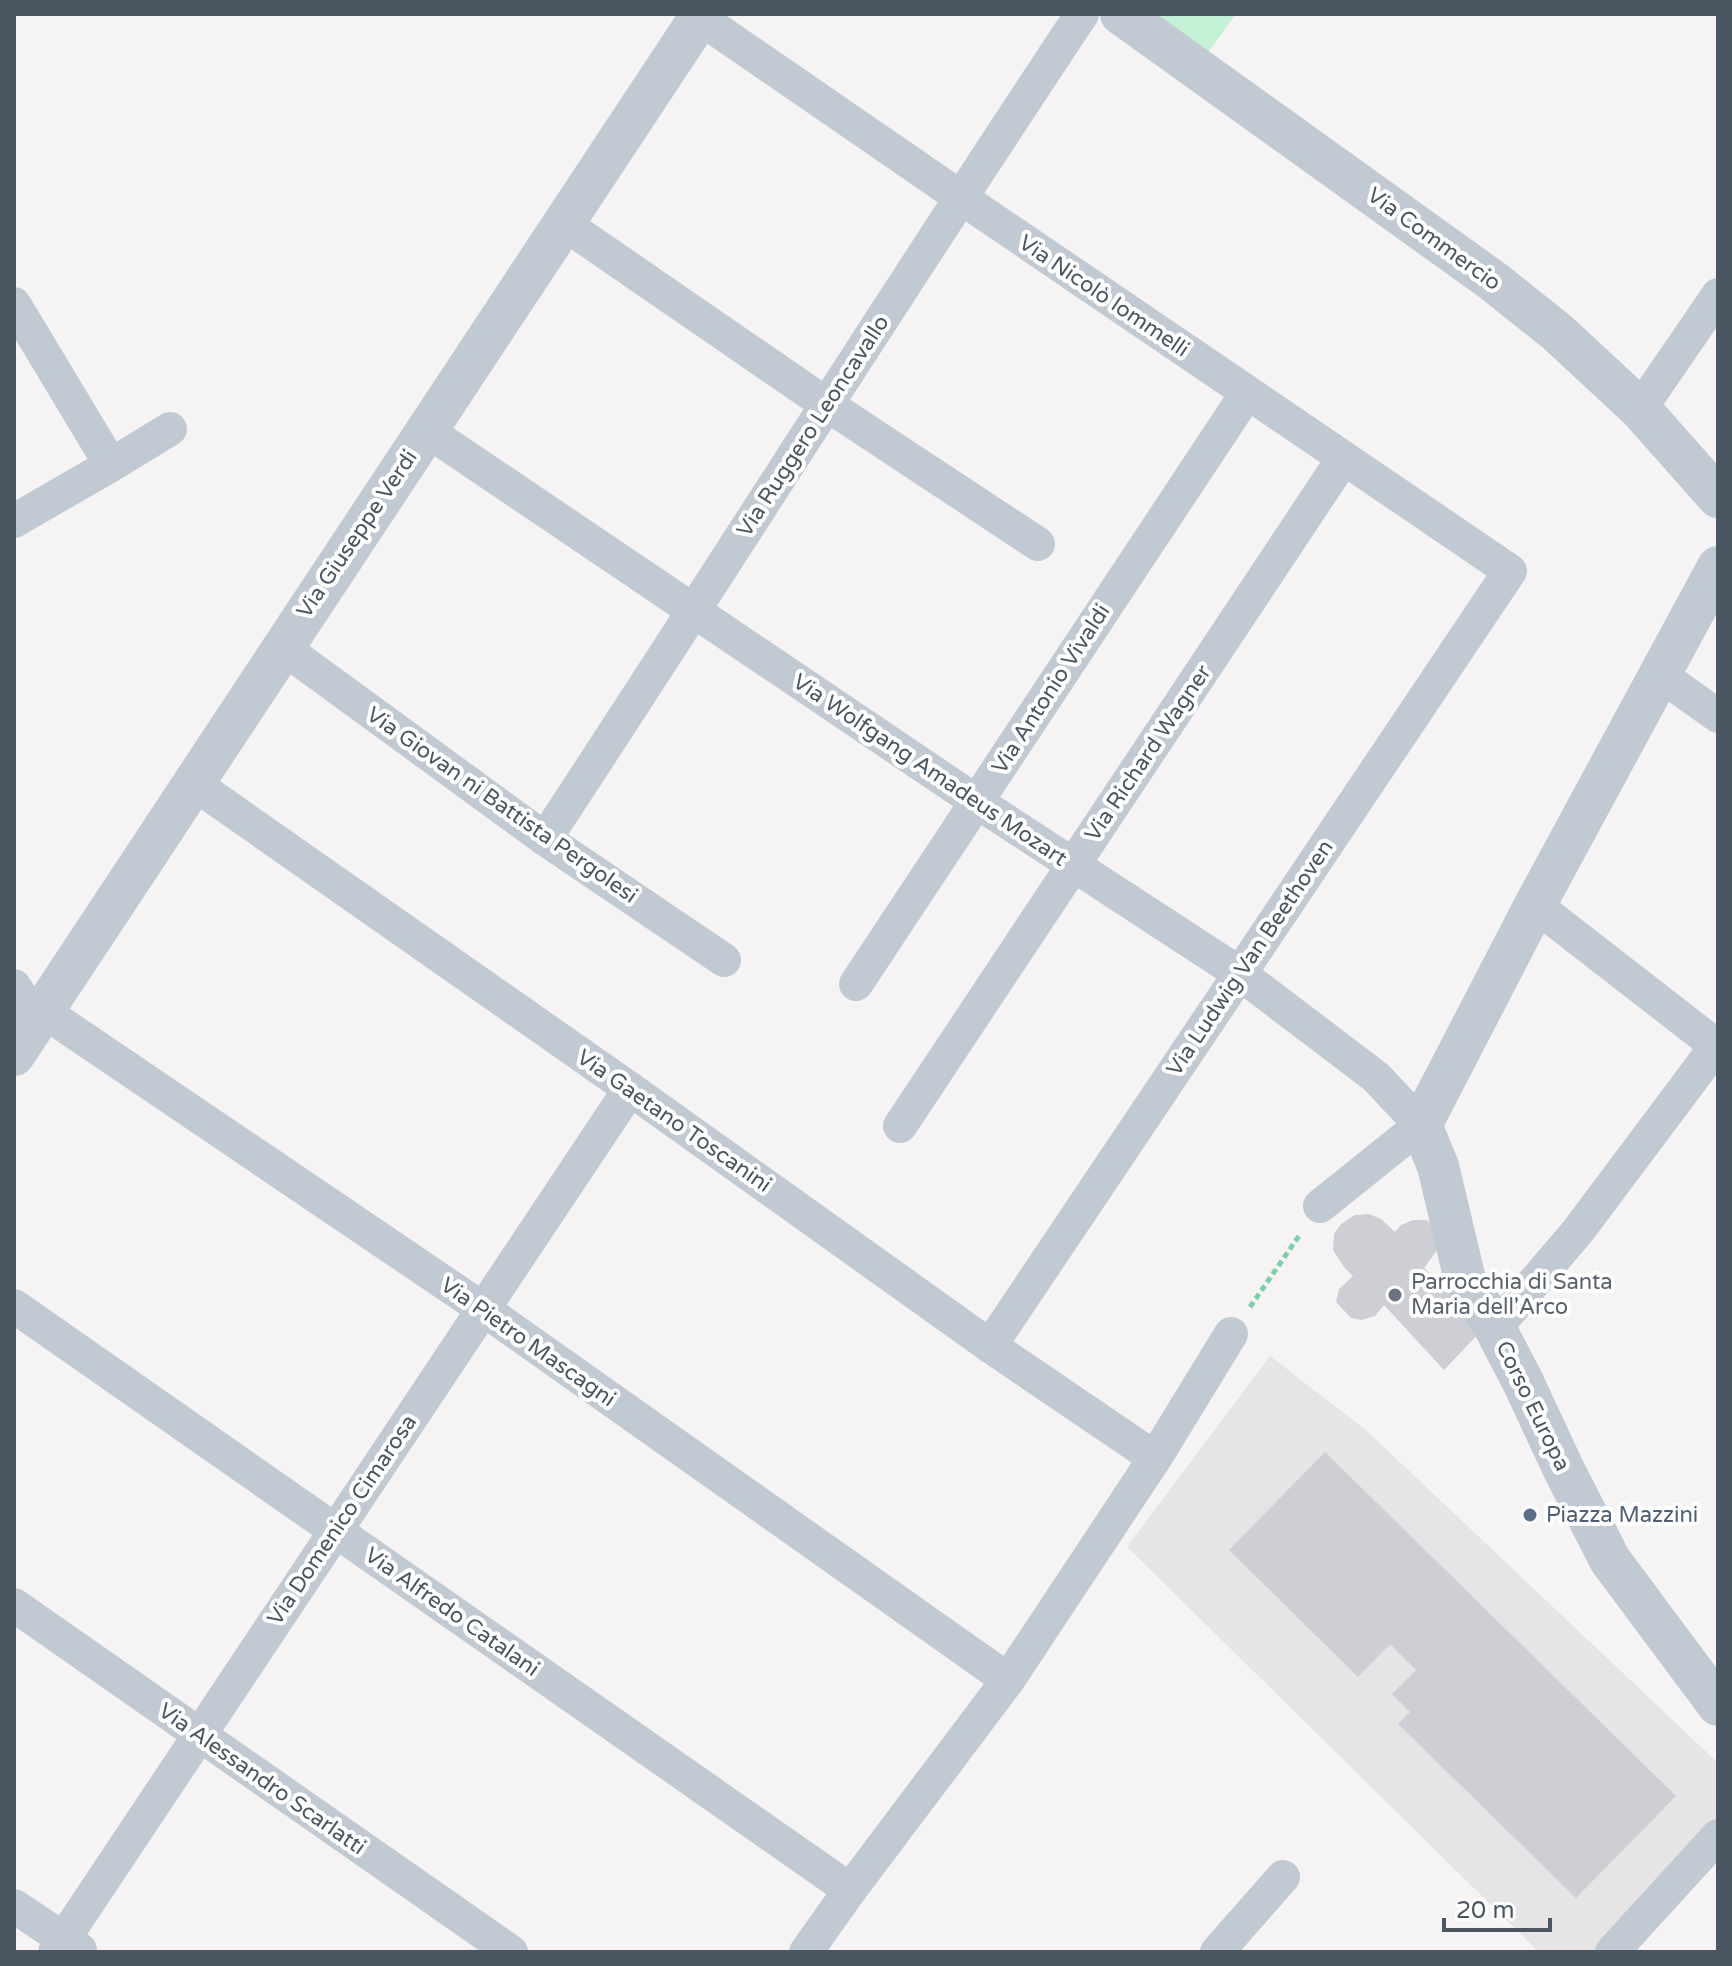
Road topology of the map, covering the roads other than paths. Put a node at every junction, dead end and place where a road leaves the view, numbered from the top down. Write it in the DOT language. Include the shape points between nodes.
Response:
graph roads {
  1 [pos="1082,14"];
  2 [pos="1121,14"];
  3 [pos="701,16"];
  4 [pos="960,197"];
  5 [pos="563,223"];
  6 [pos="1718,295"];
  7 [pos="14,304"];
  8 [pos="1247,393"];
  9 [pos="826,404"];
  10 [pos="1640,409"];
  11 [pos="170,429"];
  12 [pos="426,430"];
  13 [pos="1343,459"];
  14 [pos="111,465"];
  15 [pos="1718,497"];
  16 [pos="14,521"];
  17 [pos="1038,544"];
  18 [pos="1718,567"];
  19 [pos="1510,571"];
  20 [pos="694,612"];
  21 [pos="282,647"];
  22 [pos="1659,674"];
  23 [pos="1718,716"];
  24 [pos="193,783"];
  25 [pos="977,802"];
  26 [pos="545,839"];
  27 [pos="1073,866"];
  28 [pos="1535,905"];
  29 [pos="724,960"];
  30 [pos="1239,973"];
  31 [pos="856,984"];
  32 [pos="31,1005"];
  33 [pos="1718,1046"];
  34 [pos="14,1055"];
  35 [pos="630,1089"];
  36 [pos="1421,1125"];
  37 [pos="900,1126"];
  38 [pos="1320,1206"];
  39 [pos="14,1306"];
  40 [pos="483,1309"];
  41 [pos="1495,1328"];
  42 [pos="1231,1334"];
  43 [pos="990,1346"];
  44 [pos="1155,1458"];
  45 [pos="335,1531"];
  46 [pos="14,1605"];
  47 [pos="1008,1680"];
  48 [pos="1718,1705"];
  49 [pos="200,1735"];
  50 [pos="1718,1836"];
  51 [pos="1283,1877"];
  52 [pos="850,1890"];
  53 [pos="14,1906"];
  54 [pos="67,1948"];
  55 [pos="511,1952"];
  56 [pos="806,1952"];
  57 [pos="1217,1952"];
  58 [pos="1612,1952"];
  1 -- 4 [label="street, Via Ruggero Leoncavallo"];
  2 -- 10 [label="street, Via Commercio" via="1493,281"];
  3 -- 4 [label="street, Via Nicolò Iommelli"];
  3 -- 5 [label="street, Via Giuseppe Verdi"];
  4 -- 8 [label="street, Via Nicolò Iommelli"];
  4 -- 9 [label="street, Via Ruggero Leoncavallo"];
  5 -- 9 [label="street"];
  5 -- 12 [label="street, Via Giuseppe Verdi"];
  6 -- 10 [label="street"];
  7 -- 14 [label="street"];
  8 -- 13 [label="street, Via Nicolò Iommelli"];
  8 -- 25 [label="street, Via Antonio Vivaldi"];
  9 -- 17 [label="street"];
  9 -- 20 [label="street, Via Ruggero Leoncavallo"];
  10 -- 15 [label="street, Via Commercio"];
  11 -- 14 [label="street"];
  12 -- 20 [label="street, Via Wolfgang Amadeus Mozart"];
  12 -- 21 [label="street, Via Giuseppe Verdi"];
  13 -- 19 [label="street, Via Nicolò Iommelli"];
  13 -- 27 [label="street, Via Richard Wagner"];
  14 -- 16 [label="street"];
  18 -- 22 [label="street"];
  19 -- 30 [label="street, Via Ludwig Van Beethoven"];
  20 -- 25 [label="street, Via Wolfgang Amadeus Mozart"];
  20 -- 26 [label="street, Via Ruggero Leoncavallo"];
  21 -- 24 [label="street, Via Giuseppe Verdi"];
  21 -- 26 [label="street, Via Giovan ni Battista Pergolesi"];
  22 -- 23 [label="street"];
  22 -- 28 [label="street"];
  24 -- 32 [label="street, Via Giuseppe Verdi"];
  24 -- 35 [label="street, Via Gaetano Toscanini"];
  25 -- 27 [label="street, Via Wolfgang Amadeus Mozart"];
  25 -- 31 [label="street, Via Antonio Vivaldi"];
  26 -- 29 [label="street, Via Giovan ni Battista Pergolesi"];
  27 -- 30 [label="street, Via Wolfgang Amadeus Mozart"];
  27 -- 37 [label="street, Via Richard Wagner"];
  28 -- 33 [label="street"];
  28 -- 36 [label="street"];
  30 -- 36 [label="street, Via Wolfgang Amadeus Mozart" via="1376,1077"];
  30 -- 43 [label="street, Via Ludwig Van Beethoven"];
  32 -- 34 [label="street, Via Giuseppe Verdi"];
  32 -- 40 [label="street, Via Pietro Mascagni"];
  33 -- 41 [label="street" via="1578,1231"];
  35 -- 40 [label="street, Via Domenico Cimarosa"];
  35 -- 43 [label="street, Via Gaetano Toscanini"];
  36 -- 38 [label="street"];
  36 -- 41 [label="street, Corso Europa" via="1438,1166 1465,1280"];
  39 -- 45 [label="street, Via Alfredo Catalani"];
  40 -- 45 [label="street, Via Domenico Cimarosa"];
  40 -- 47 [label="street, Via Pietro Mascagni"];
  41 -- 48 [label="street, Corso Europa" via="1610,1560"];
  42 -- 44 [label="street"];
  43 -- 44 [label="street, Via Gaetano Toscanini"];
  44 -- 47 [label="street"];
  45 -- 49 [label="street, Via Domenico Cimarosa"];
  45 -- 52 [label="street, Via Alfredo Catalani"];
  46 -- 49 [label="street, Via Alessandro Scarlatti"];
  47 -- 52 [label="street"];
  49 -- 54 [label="street, Via Domenico Cimarosa"];
  49 -- 55 [label="street, Via Alessandro Scarlatti"];
  50 -- 58 [label="street"];
  51 -- 57 [label="street"];
  52 -- 56 [label="street"];
  53 -- 54 [label="street"];
}
